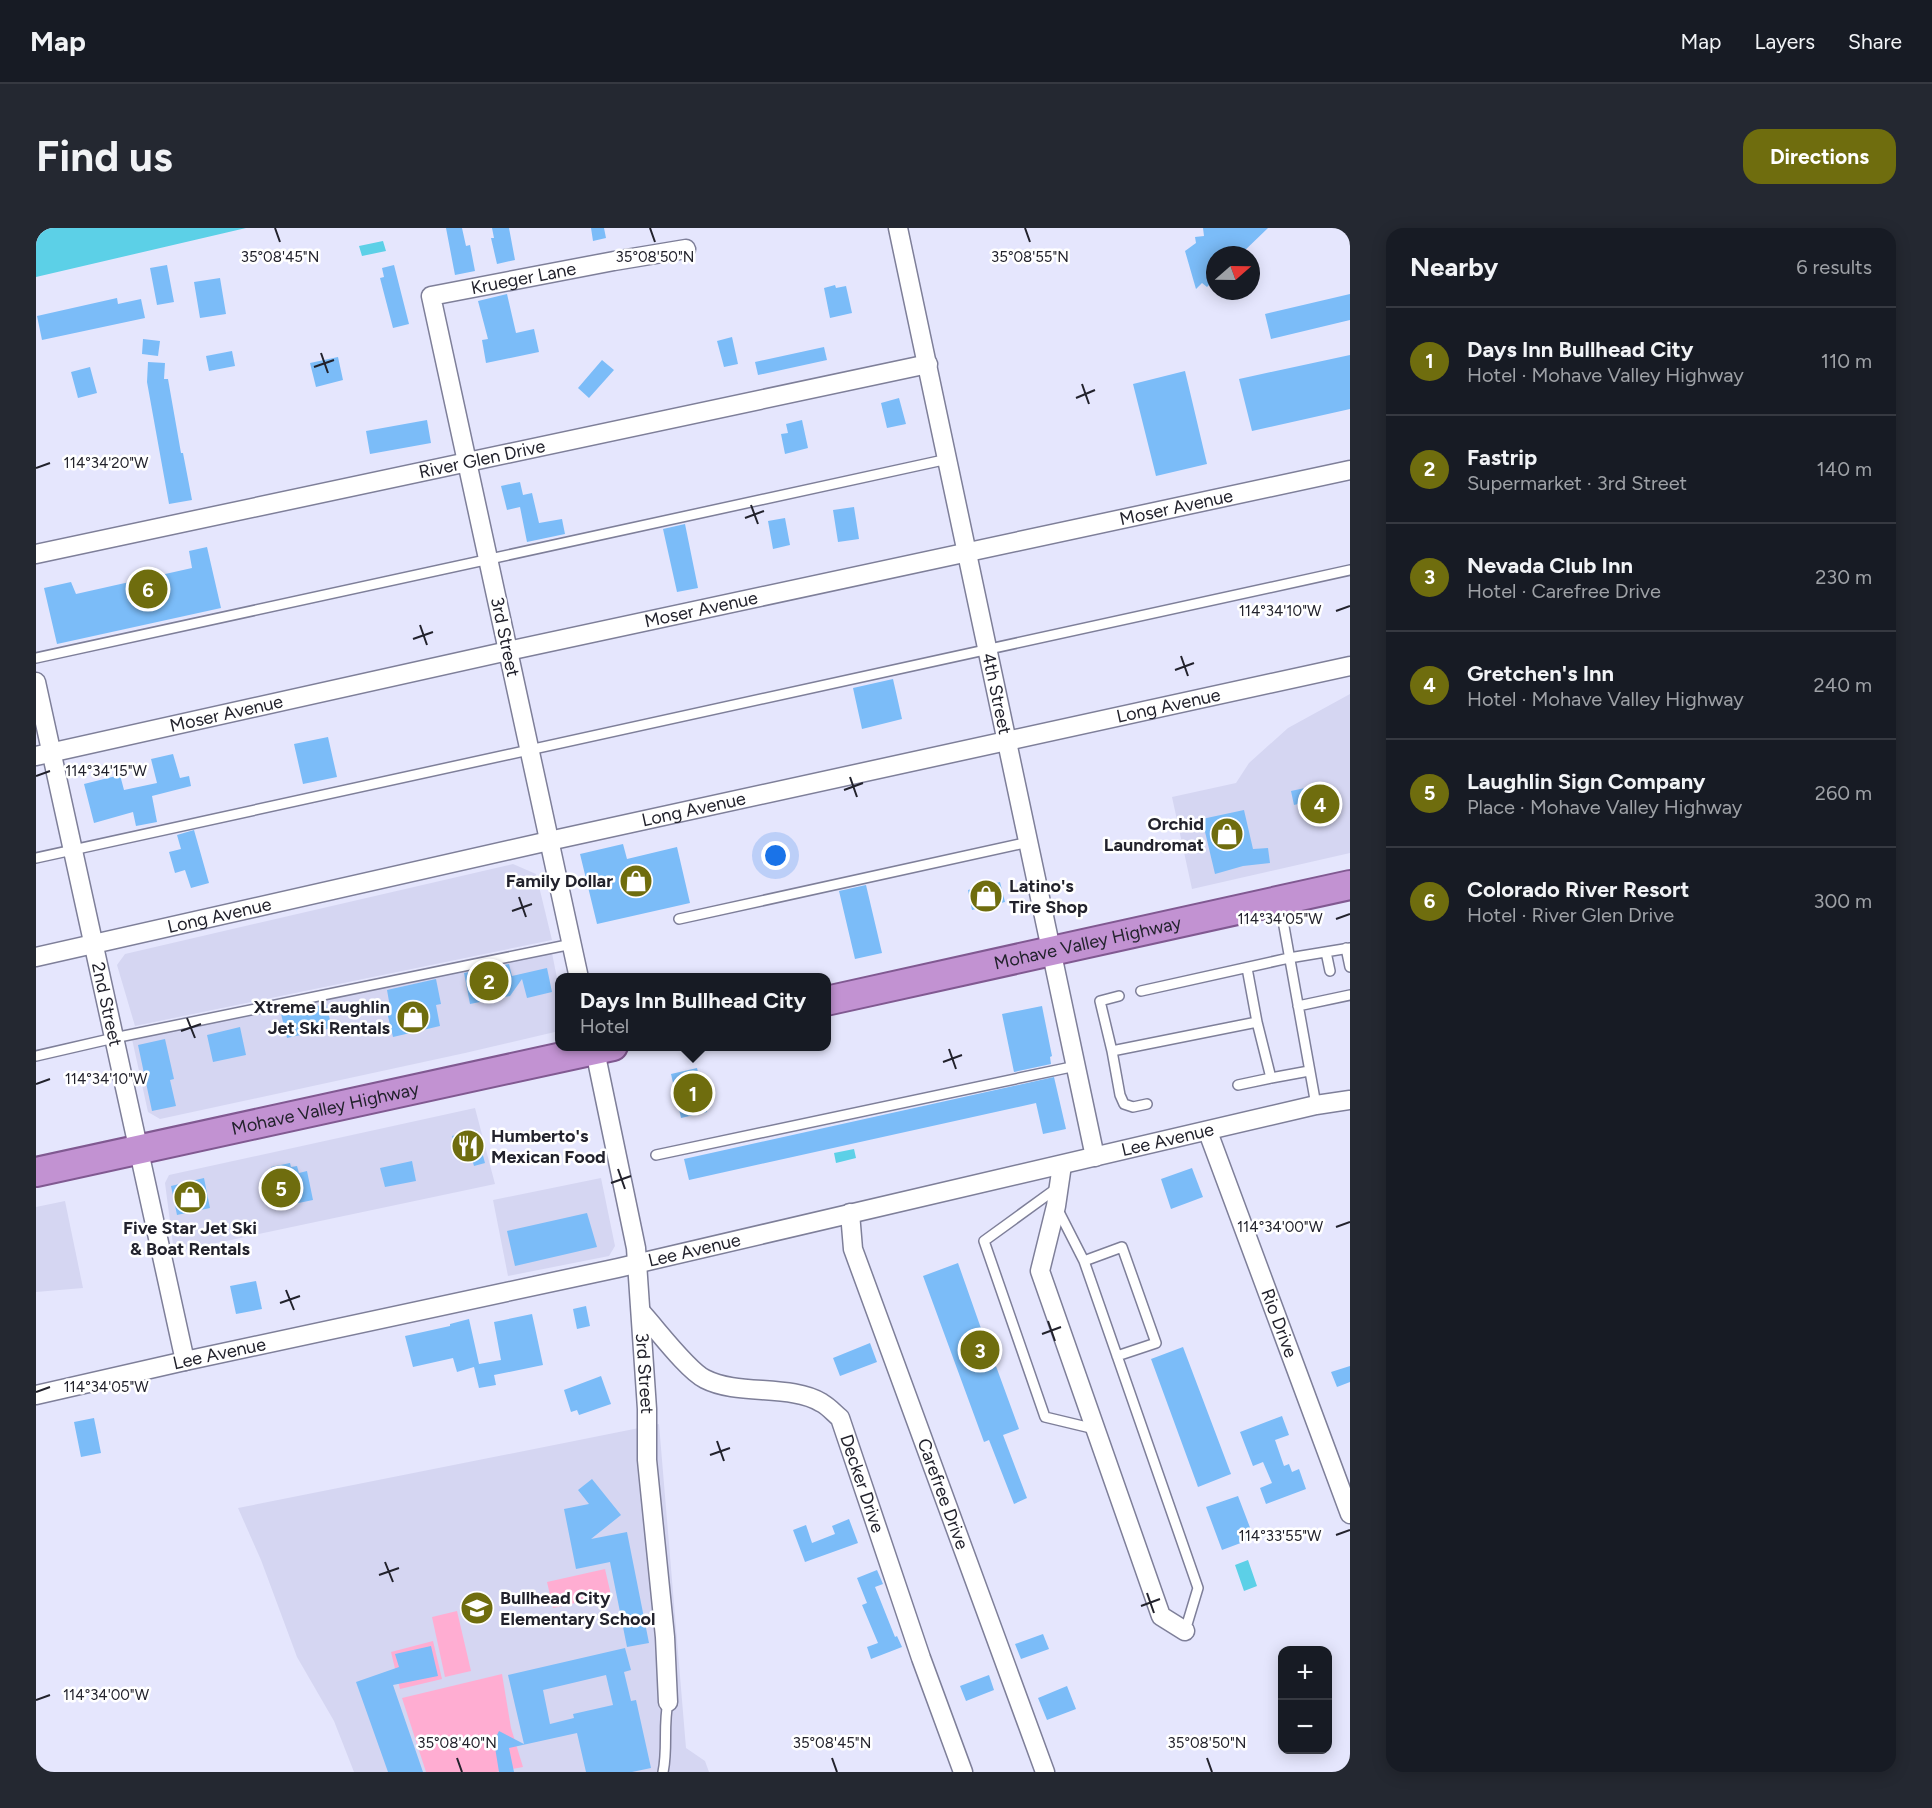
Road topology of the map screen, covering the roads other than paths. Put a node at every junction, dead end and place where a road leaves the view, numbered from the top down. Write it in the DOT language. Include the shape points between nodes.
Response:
graph roads {
  1 [pos="898,228"];
  2 [pos="686,249"];
  3 [pos="432,296"];
  4 [pos="928,364"];
  5 [pos="948,459"];
  6 [pos="467,462"];
  7 [pos="1350,470"];
  8 [pos="968,552"];
  9 [pos="36,554"];
  10 [pos="488,559"];
  11 [pos="1350,570"];
  12 [pos="988,650"];
  13 [pos="508,651"];
  14 [pos="36,658"];
  15 [pos="1350,666"];
  16 [pos="36,682"];
  17 [pos="1007,740"];
  18 [pos="530,750"];
  19 [pos="44,754"];
  20 [pos="549,841"];
  21 [pos="1029,842"];
  22 [pos="73,850"];
  23 [pos="36,858"];
  24 [pos="1350,885"];
  25 [pos="1279,901"];
  26 [pos="679,919"];
  27 [pos="94,944"];
  28 [pos="572,944"];
  29 [pos="1348,948"];
  30 [pos="1052,951"];
  31 [pos="1326,952"];
  32 [pos="36,957"];
  33 [pos="1289,958"];
  34 [pos="1350,967"];
  35 [pos="1247,968"];
  36 [pos="1330,971"];
  37 [pos="578,973"];
  38 [pos="1333,987"];
  39 [pos="1141,991"];
  40 [pos="1350,995"];
  41 [pos="1119,996"];
  42 [pos="1335,998"];
  43 [pos="831,1000"];
  44 [pos="1298,1006"];
  45 [pos="1257,1022"];
  46 [pos="114,1038"];
  47 [pos="586,1051"];
  48 [pos="601,1051"];
  49 [pos="1112,1051"];
  50 [pos="36,1056"];
  51 [pos="1076,1066"];
  52 [pos="1309,1071"];
  53 [pos="1271,1078"];
  54 [pos="1238,1085"];
  55 [pos="1350,1100"];
  56 [pos="1147,1104"];
  57 [pos="1316,1106"];
  58 [pos="1208,1132"];
  59 [pos="139,1150"];
  60 [pos="656,1155"];
  61 [pos="1095,1157"];
  62 [pos="1062,1166"];
  63 [pos="36,1173"];
  64 [pos="1059,1186"];
  65 [pos="1056,1206"];
  66 [pos="850,1213"];
  67 [pos="1084,1261"];
  68 [pos="637,1263"];
  69 [pos="641,1312"];
  70 [pos="1117,1356"];
  71 [pos="185,1361"];
  72 [pos="36,1395"];
  73 [pos="1096,1429"];
  74 [pos="1350,1514"];
  75 [pos="1185,1631"];
  76 [pos="668,1702"];
  77 [pos="663,1772"];
  78 [pos="963,1772"];
  79 [pos="1046,1772"];
  1 -- 4 [label="street, 4th Street"];
  2 -- 3 [label="street, Krueger Lane"];
  3 -- 6 [label="street, 3rd Street"];
  4 -- 5 [label="street, 4th Street"];
  4 -- 6 [label="street, River Glen Drive"];
  5 -- 8 [label="street, 4th Street"];
  5 -- 10 [label="lane"];
  6 -- 9 [label="street, River Glen Drive"];
  6 -- 10 [label="street, 3rd Street"];
  7 -- 8 [label="street, Moser Avenue"];
  8 -- 12 [label="street, 4th Street"];
  8 -- 13 [label="street, Moser Avenue"];
  10 -- 13 [label="street, 3rd Street"];
  10 -- 14 [label="lane"];
  11 -- 12 [label="lane"];
  12 -- 17 [label="street, 4th Street"];
  12 -- 18 [label="lane"];
  13 -- 18 [label="street, 3rd Street"];
  13 -- 19 [label="street, Moser Avenue"];
  15 -- 17 [label="street, Long Avenue"];
  16 -- 19 [label="street, 2nd Street"];
  17 -- 20 [label="street, Long Avenue"];
  17 -- 21 [label="street, 4th Street"];
  18 -- 20 [label="street, 3rd Street"];
  18 -- 22 [label="lane"];
  19 -- 22 [label="street, 2nd Street"];
  20 -- 27 [label="street, Long Avenue"];
  20 -- 28 [label="street, 3rd Street"];
  21 -- 26 [label="lane"];
  21 -- 30 [label="street, 4th Street"];
  22 -- 23 [label="lane"];
  22 -- 27 [label="street, 2nd Street"];
  24 -- 25 [label="highway, Mohave Valley Highway"];
  25 -- 30 [label="highway, Mohave Valley Highway"];
  25 -- 33 [label="lane"];
  27 -- 32 [label="street, Long Avenue"];
  27 -- 46 [label="street, 2nd Street"];
  28 -- 37 [label="street, 3rd Street"];
  28 -- 46 [label="lane"];
  29 -- 31 [label="lane"];
  29 -- 34 [label="lane"];
  30 -- 43 [label="highway, Mohave Valley Highway"];
  30 -- 51 [label="street, 4th Street"];
  31 -- 33 [label="lane"];
  31 -- 36 [label="lane"];
  33 -- 35 [label="lane"];
  33 -- 44 [label="lane"];
  35 -- 39 [label="lane"];
  35 -- 45 [label="lane"];
  38 -- 42 [label="lane"];
  40 -- 42 [label="lane"];
  41 -- 49 [label="lane" via="1100,1001"];
  42 -- 44 [label="lane"];
  44 -- 52 [label="lane"];
  45 -- 49 [label="lane"];
  45 -- 53 [label="lane"];
  46 -- 50 [label="lane"];
  46 -- 59 [label="street, 2nd Street"];
  47 -- 59 [label="highway, Mohave Valley Highway"];
  48 -- 68 [label="street, 3rd Street"];
  49 -- 56 [label="lane" via="1124,1104"];
  51 -- 60 [label="lane"];
  51 -- 61 [label="street, 4th Street"];
  52 -- 53 [label="lane"];
  52 -- 57 [label="lane"];
  53 -- 54 [label="lane"];
  55 -- 57 [label="street, Lee Avenue"];
  57 -- 58 [label="street, Lee Avenue"];
  58 -- 61 [label="street, Lee Avenue"];
  58 -- 74 [label="street, Rio Drive"];
  59 -- 63 [label="highway, Mohave Valley Highway"];
  59 -- 71 [label="street, 2nd Street"];
  61 -- 62 [label="street, Lee Avenue"];
  62 -- 64 [label="street"];
  62 -- 66 [label="street, Lee Avenue"];
  64 -- 65 [label="street"];
  64 -- 73 [label="lane" via="984,1241 1045,1417"];
  65 -- 67 [label="lane"];
  65 -- 73 [label="street" via="1040,1271"];
  66 -- 68 [label="street, Lee Avenue"];
  66 -- 79 [label="street, Carefree Drive" via="853,1249"];
  67 -- 70 [label="lane"];
  67 -- 70 [label="lane" via="1122,1247 1130,1268 1156,1343"];
  68 -- 69 [label="street, 3rd Street"];
  68 -- 71 [label="street, Lee Avenue"];
  69 -- 76 [label="street, 3rd Street" via="647,1460"];
  69 -- 78 [label="street, Decker Drive" via="695,1373 707,1380 811,1398 840,1418"];
  70 -- 75 [label="lane" via="1198,1588"];
  71 -- 72 [label="street, Lee Avenue"];
  73 -- 75 [label="street" via="1161,1616"];
  76 -- 77 [label="lane"];
}
